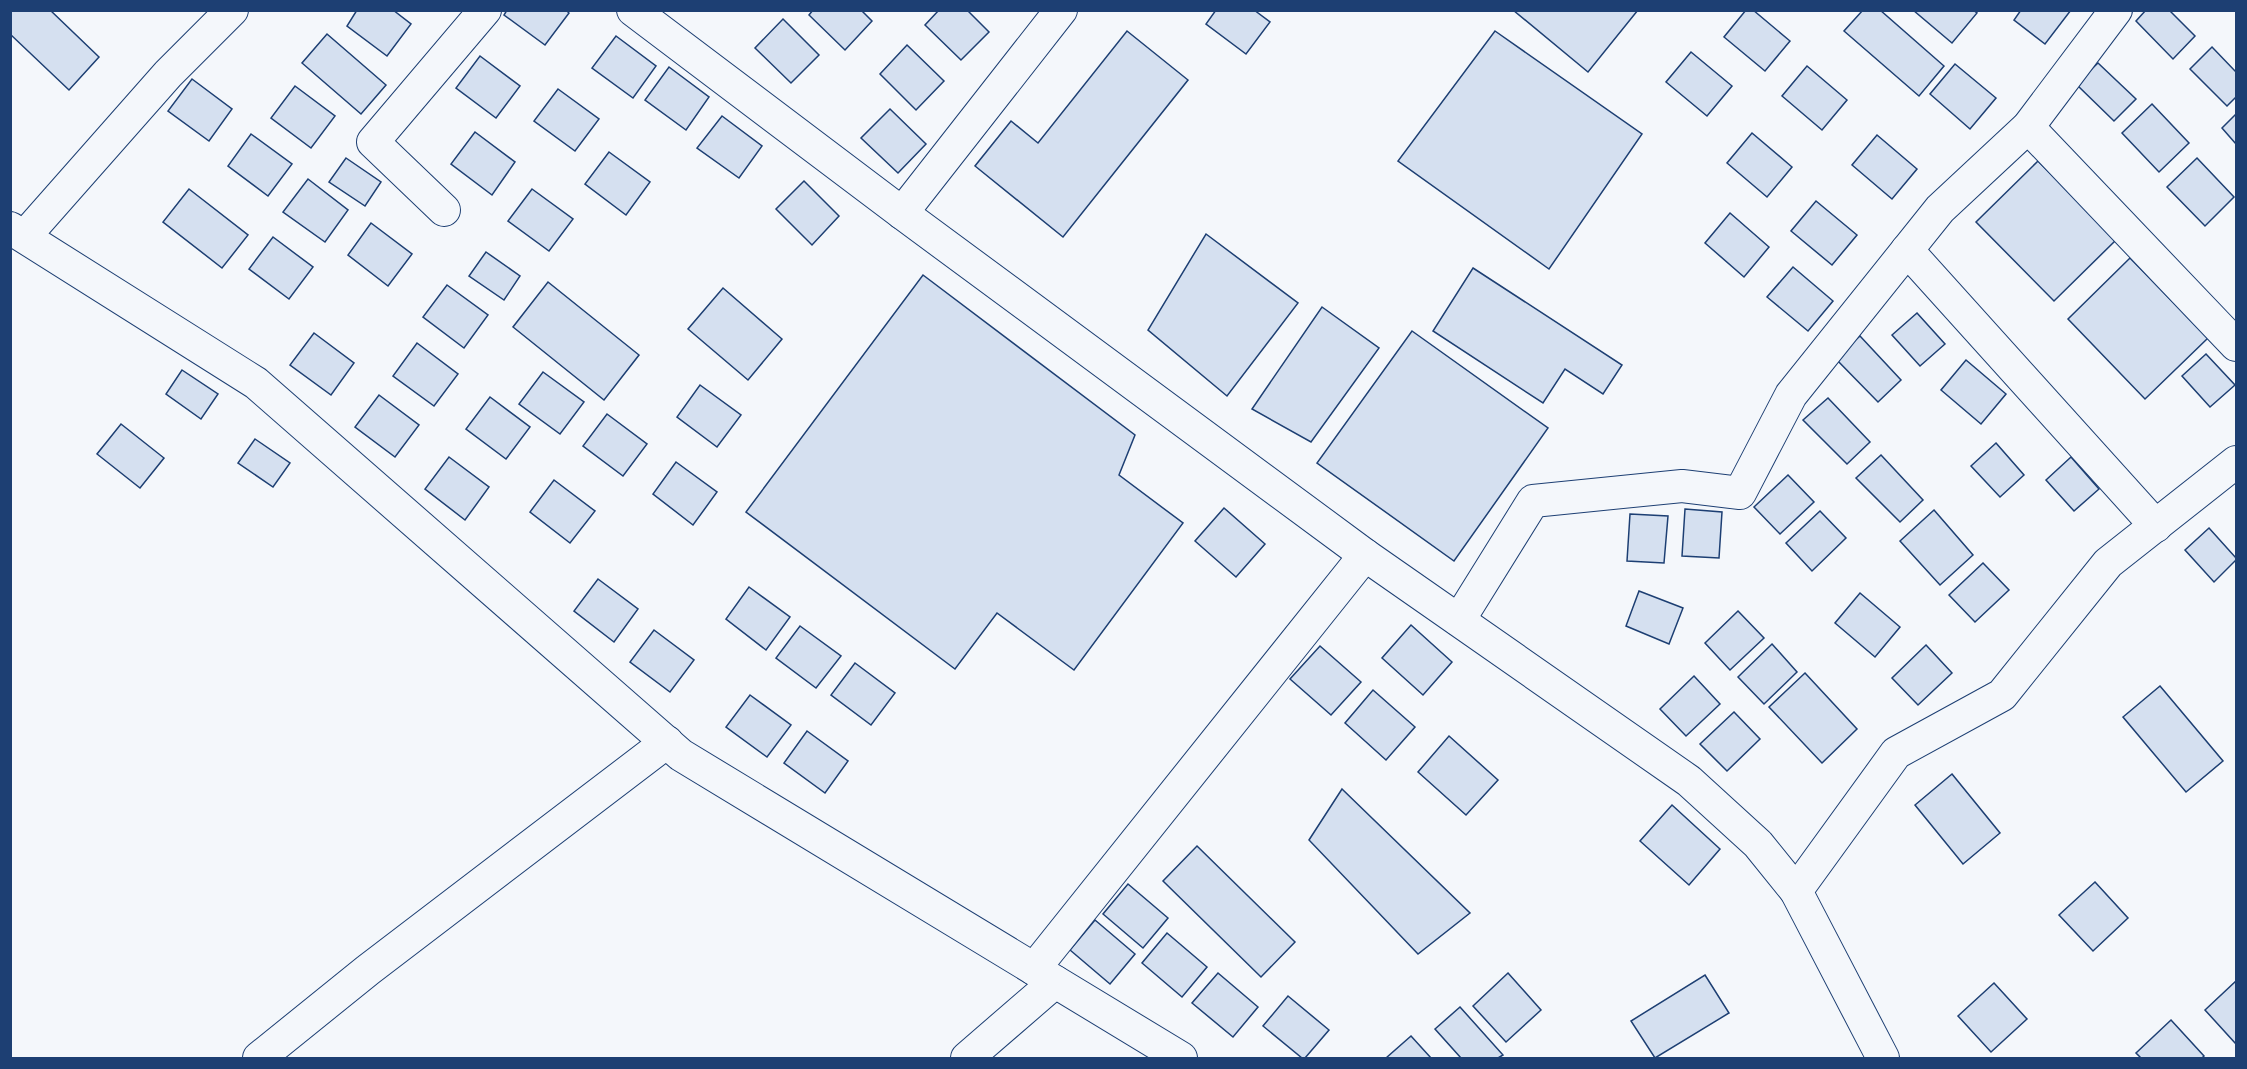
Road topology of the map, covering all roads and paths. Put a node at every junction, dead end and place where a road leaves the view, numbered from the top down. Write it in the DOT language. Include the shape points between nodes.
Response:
graph roads {
  1 [pos="232,10"];
  2 [pos="485,10"];
  3 [pos="633,10"];
  4 [pos="1061,10"];
  5 [pos="2116,10"];
  6 [pos="2028,127"];
  7 [pos="444,210"];
  8 [pos="902,213"];
  9 [pos="18,232"];
  10 [pos="1907,250"];
  11 [pos="2236,345"];
  12 [pos="2236,462"];
  13 [pos="2156,526"];
  14 [pos="1365,555"];
  15 [pos="1460,620"];
  16 [pos="667,742"];
  17 [pos="1796,891"];
  18 [pos="1045,975"];
  19 [pos="259,1059"];
  20 [pos="966,1059"];
  21 [pos="1181,1059"];
  22 [pos="1882,1059"];
  1 -- 9 [label="street"];
  2 -- 7 [label="street" via="373,142"];
  3 -- 8 [label="street"];
  4 -- 8 [label="street"];
  5 -- 6 [label="street"];
  6 -- 10 [label="street" via="1940,209"];
  6 -- 11 [label="street"];
  8 -- 14 [label="street"];
  9 -- 16 [label="street" via="256,384"];
  10 -- 13 [label="street"];
  10 -- 15 [label="street" via="1791,395 1740,494 1682,486 1533,501"];
  12 -- 13 [label="street"];
  13 -- 17 [label="street" via="2108,563 2002,695 1896,753"];
  14 -- 15 [label="street"];
  14 -- 18 [label="street"];
  15 -- 17 [label="street" via="1689,781 1758,844"];
  16 -- 18 [label="street" via="681,755"];
  16 -- 19 [label="street" via="368,970"];
  17 -- 22 [label="street"];
  18 -- 20 [label="street"];
  18 -- 21 [label="street"];
}
